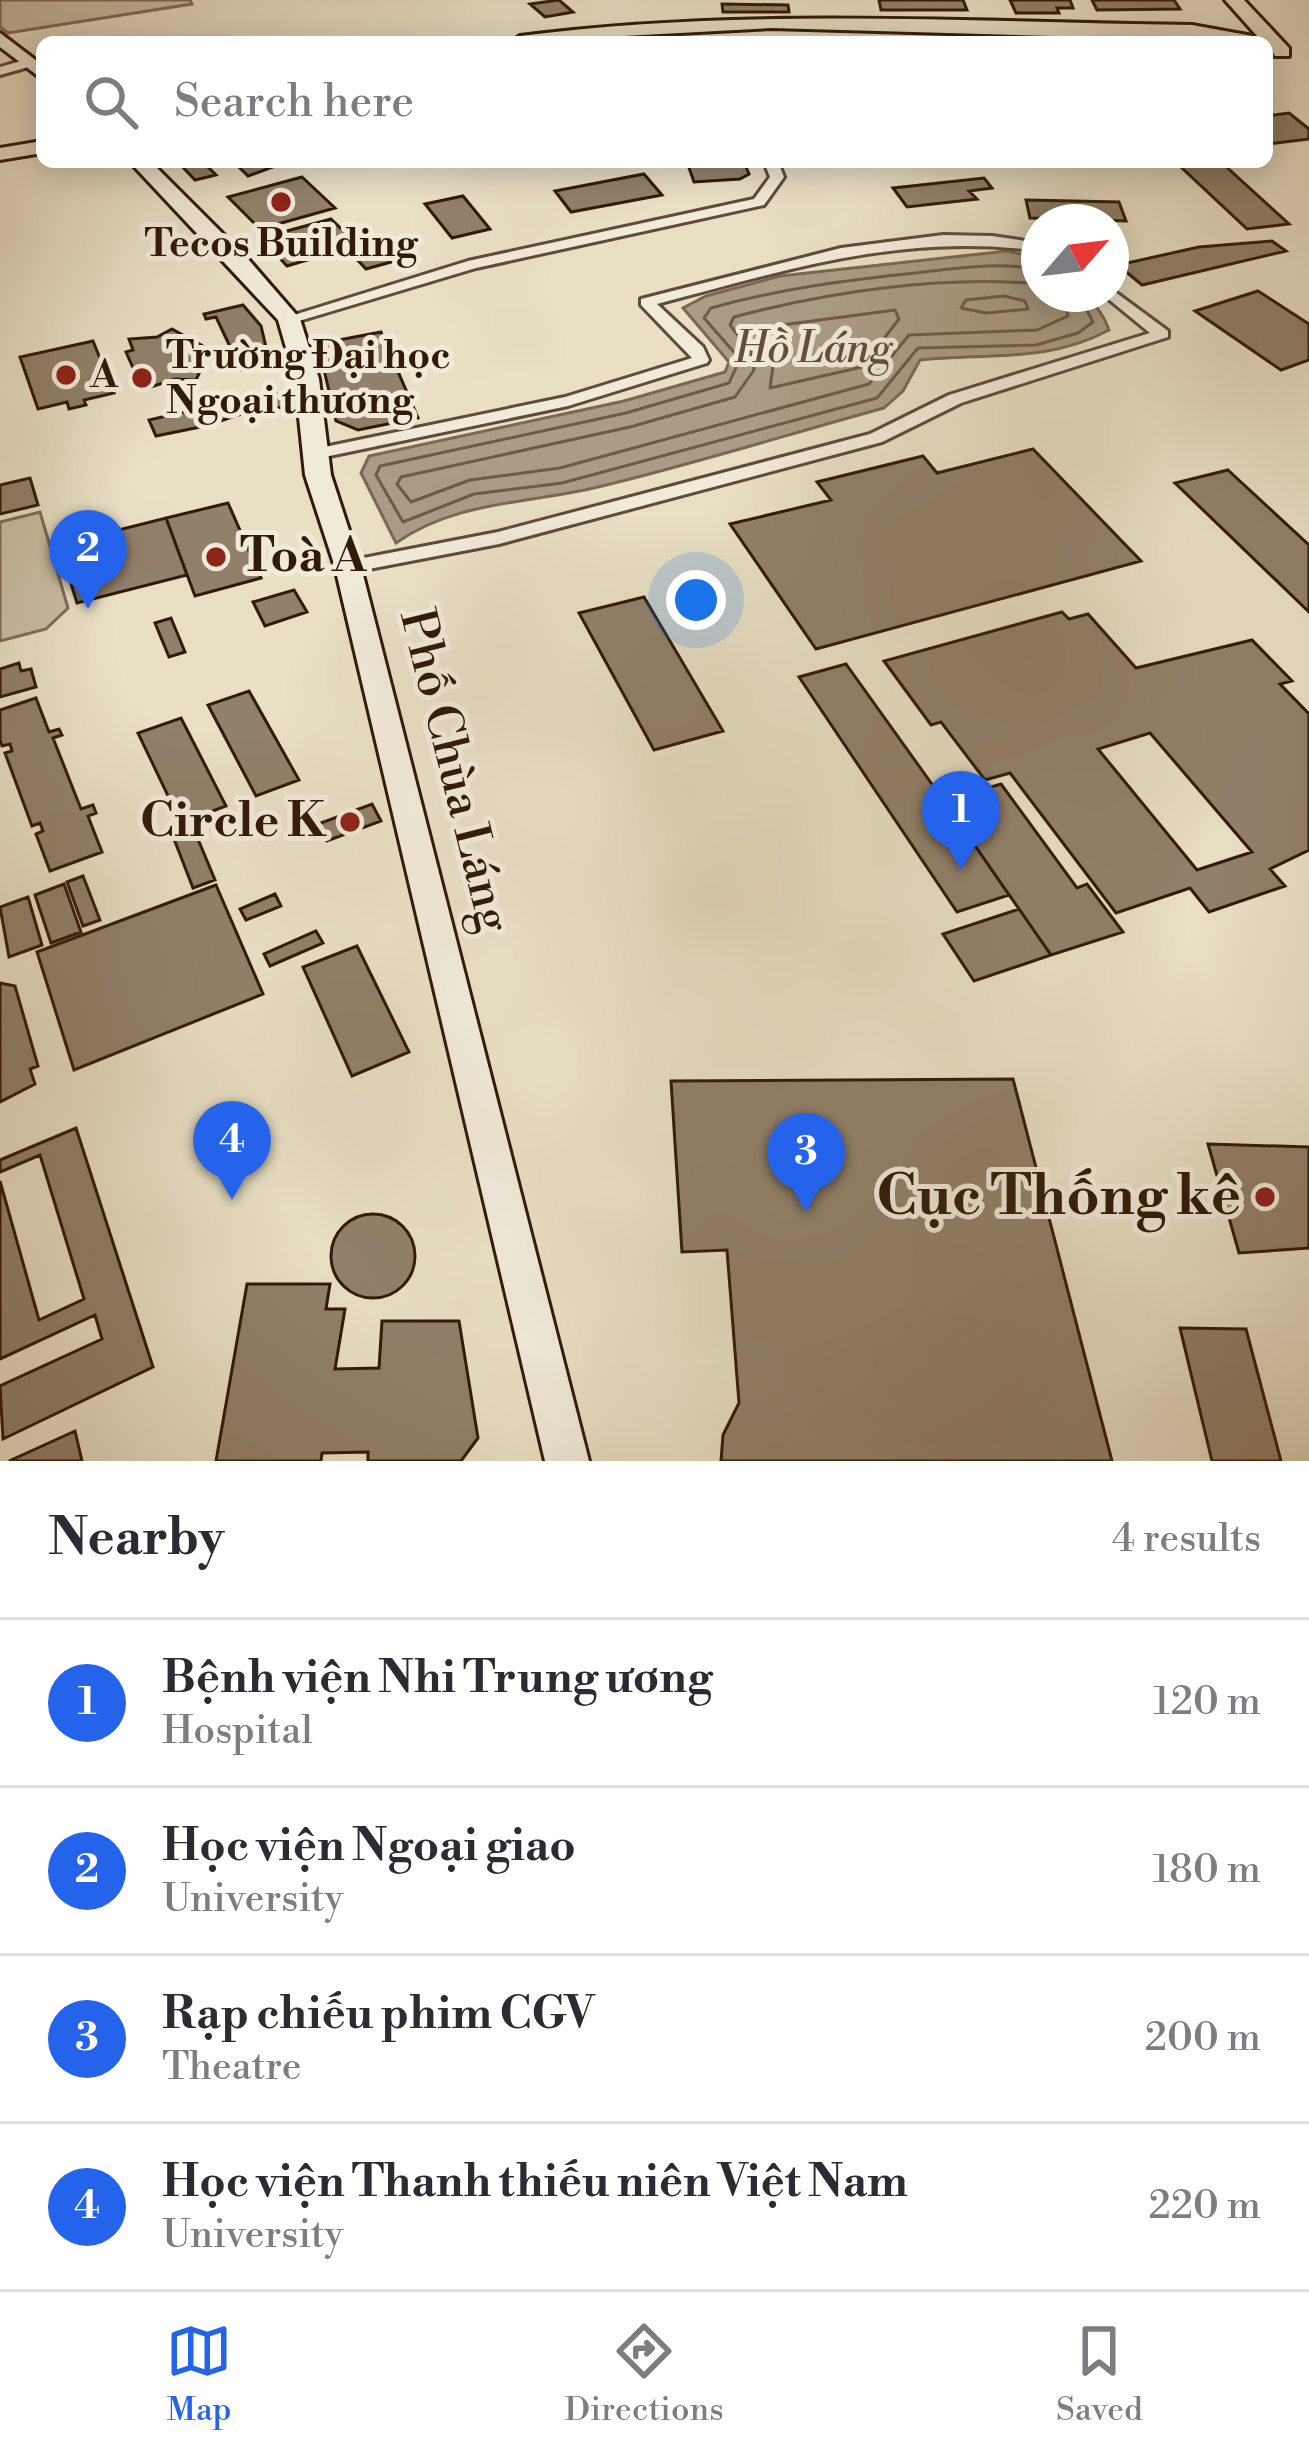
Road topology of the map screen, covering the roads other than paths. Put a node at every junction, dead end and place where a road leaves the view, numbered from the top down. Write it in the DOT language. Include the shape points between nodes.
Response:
graph roads {
  1 [pos="1239,6"];
  2 [pos="1192,31"];
  3 [pos="719,33"];
  4 [pos="566,36"];
  5 [pos="1220,36"];
  6 [pos="1266,36"];
  7 [pos="0,38"];
  8 [pos="35,68"];
  9 [pos="0,71"];
  10 [pos="36,148"];
  11 [pos="0,154"];
  12 [pos="146,168"];
  13 [pos="773,168"];
  14 [pos="1021,243"];
  15 [pos="1129,308"];
  16 [pos="289,319"];
  17 [pos="315,454"];
  18 [pos="348,567"];
  19 [pos="572,1451"];
  1 -- 2 [label="main road" via="1228,23"];
  1 -- 6 [label="main road"];
  2 -- 3 [label="main road"];
  2 -- 5 [label="main road"];
  3 -- 4 [label="main road"];
  7 -- 8 [label="street"];
  8 -- 9 [label="street"];
  10 -- 11 [label="main road"];
  12 -- 16 [label="street, Phố Chùa Láng"];
  13 -- 16 [label="street" via="777,177 759,202 472,264"];
  14 -- 17 [label="street" via="886,246 646,302 701,360 568,401"];
  15 -- 18 [label="street" via="1162,334 955,399 877,438 500,538"];
  16 -- 17 [label="street, Phố Chùa Láng" via="307,380"];
  17 -- 18 [label="street, Phố Chùa Láng"];
  18 -- 19 [label="street, Phố Chùa Láng"];
}
